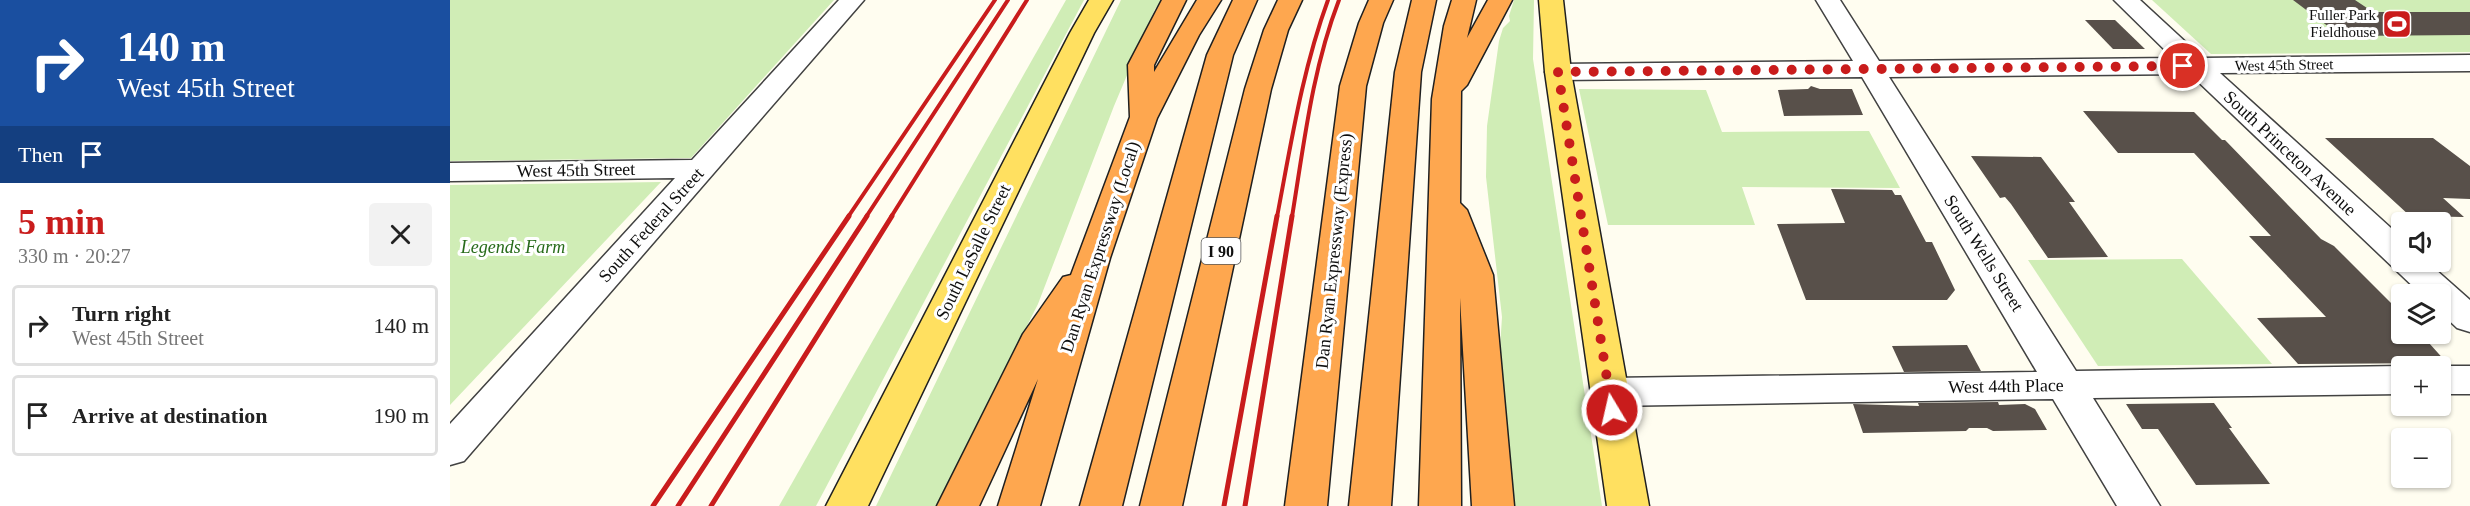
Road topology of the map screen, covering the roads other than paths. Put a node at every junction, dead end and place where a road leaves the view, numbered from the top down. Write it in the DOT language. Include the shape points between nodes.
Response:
graph roads {
  1 [pos="852,0"];
  2 [pos="1101,0"];
  3 [pos="1174,0"];
  4 [pos="1209,0"];
  5 [pos="1245,0"];
  6 [pos="1290,0"];
  7 [pos="1380,0"];
  8 [pos="1424,0"];
  9 [pos="1464,0"];
  10 [pos="1500,0"];
  11 [pos="1551,0"];
  12 [pos="1828,0"];
  13 [pos="2126,0"];
  14 [pos="2470,63"];
  15 [pos="2197,66"];
  16 [pos="1871,69"];
  17 [pos="1558,72"];
  18 [pos="1446,99"];
  19 [pos="1143,117"];
  20 [pos="702,169"];
  21 [pos="450,172"];
  22 [pos="1445,195"];
  23 [pos="2391,247"];
  24 [pos="1093,258"];
  25 [pos="2418,272"];
  26 [pos="2470,320"];
  27 [pos="2391,380"];
  28 [pos="2451,380"];
  29 [pos="2470,380"];
  30 [pos="2065,385"];
  31 [pos="1610,392"];
  32 [pos="450,450"];
  33 [pos="847,506"];
  34 [pos="958,506"];
  35 [pos="1019,506"];
  36 [pos="1101,506"];
  37 [pos="1161,506"];
  38 [pos="1306,506"];
  39 [pos="1371,506"];
  40 [pos="1440,506"];
  41 [pos="1493,506"];
  42 [pos="1628,506"];
  43 [pos="2139,506"];
  1 -- 20 [label="street, South Federal Street"];
  2 -- 33 [label="main road, South LaSalle Street"];
  3 -- 19 [label="highway" via="1141,65"];
  4 -- 19 [label="highway, Dan Ryan Expressway (Local)"];
  5 -- 36 [label="highway" via="1220,55"];
  6 -- 37 [label="highway, I 90" via="1276,30 1258,89"];
  7 -- 38 [label="highway, Dan Ryan Expressway (Express)" via="1353,86"];
  8 -- 39 [label="highway" via="1408,72"];
  9 -- 18 [label="highway" via="1456,26"];
  10 -- 18 [label="highway"];
  11 -- 17 [label="main road"];
  12 -- 16 [label="street, South Wells Street"];
  13 -- 15 [label="street, South Princeton Avenue"];
  14 -- 15 [label="street, West 45th Street"];
  15 -- 16 [label="street, West 45th Street"];
  15 -- 23 [label="street, South Princeton Avenue"];
  16 -- 17 [label="street, West 45th Street"];
  16 -- 30 [label="street, South Wells Street"];
  17 -- 31 [label="main road"];
  18 -- 22 [label="highway"];
  19 -- 24 [label="highway, Dan Ryan Expressway (Local)"];
  20 -- 21 [label="street, West 45th Street"];
  20 -- 32 [label="street, South Federal Street"];
  22 -- 40 [label="highway"];
  22 -- 41 [label="highway" via="1476,274"];
  24 -- 34 [label="highway" via="1041,334"];
  24 -- 35 [label="highway, Dan Ryan Expressway (Local)"];
  25 -- 26 [label="street"];
  27 -- 30 [label="street, West 44th Place"];
  28 -- 29 [label="street"];
  30 -- 31 [label="street, West 44th Place"];
  30 -- 43 [label="street, South Wells Street"];
  31 -- 42 [label="main road"];
}
